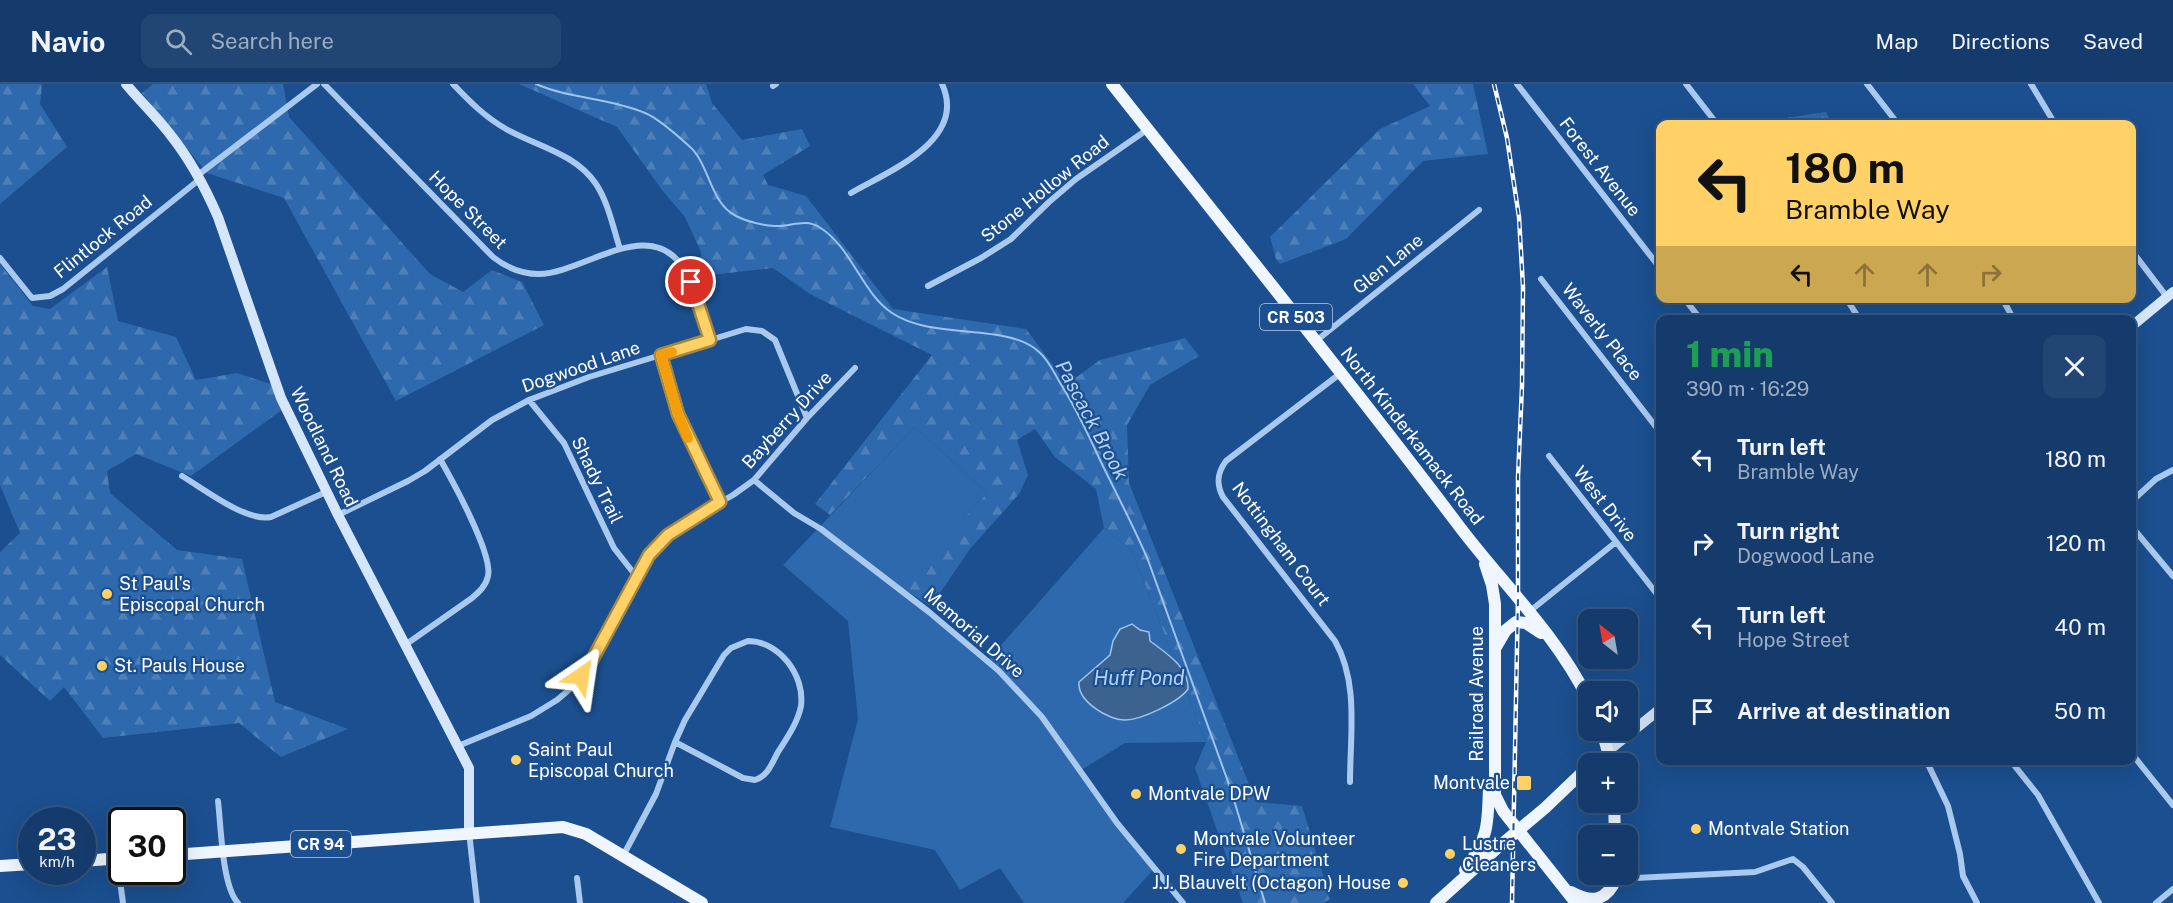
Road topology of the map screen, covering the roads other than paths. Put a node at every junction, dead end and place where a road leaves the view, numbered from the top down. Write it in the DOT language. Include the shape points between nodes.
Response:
graph roads {
  1 [pos="126,84"];
  2 [pos="317,84"];
  3 [pos="324,84"];
  4 [pos="453,84"];
  5 [pos="942,84"];
  6 [pos="1112,84"];
  7 [pos="1517,84"];
  8 [pos="1686,84"];
  9 [pos="1867,84"];
  10 [pos="2031,84"];
  11 [pos="1714,120"];
  12 [pos="1895,120"];
  13 [pos="2053,120"];
  14 [pos="1148,129"];
  15 [pos="199,177"];
  16 [pos="851,193"];
  17 [pos="1479,210"];
  18 [pos="620,249"];
  19 [pos="2136,256"];
  20 [pos="0,258"];
  21 [pos="1656,263"];
  22 [pos="1541,279"];
  23 [pos="928,286"];
  24 [pos="2170,295"];
  25 [pos="1688,303"];
  26 [pos="1697,315"];
  27 [pos="2136,323"];
  28 [pos="710,340"];
  29 [pos="1316,341"];
  30 [pos="661,355"];
  31 [pos="855,368"];
  32 [pos="1341,373"];
  33 [pos="529,400"];
  34 [pos="807,418"];
  35 [pos="1656,427"];
  36 [pos="1549,456"];
  37 [pos="441,459"];
  38 [pos="2173,470"];
  39 [pos="182,476"];
  40 [pos="754,480"];
  41 [pos="327,492"];
  42 [pos="2136,497"];
  43 [pos="720,502"];
  44 [pos="338,515"];
  45 [pos="2136,532"];
  46 [pos="1616,542"];
  47 [pos="1479,552"];
  48 [pos="636,576"];
  49 [pos="2173,576"];
  50 [pos="1656,593"];
  51 [pos="1530,611"];
  52 [pos="1516,622"];
  53 [pos="405,645"];
  54 [pos="1496,647"];
  55 [pos="1562,656"];
  56 [pos="1578,682"];
  57 [pos="1656,713"];
  58 [pos="675,742"];
  59 [pos="458,746"];
  60 [pos="1615,753"];
  61 [pos="2136,759"];
  62 [pos="1928,765"];
  63 [pos="2014,765"];
  64 [pos="1495,767"];
  65 [pos="1578,776"];
  66 [pos="1350,782"];
  67 [pos="218,801"];
  68 [pos="2173,805"];
  69 [pos="469,832"];
  70 [pos="1519,832"];
  71 [pos="223,851"];
  72 [pos="186,854"];
  73 [pos="623,856"];
  74 [pos="18,865"];
  75 [pos="0,866"];
  76 [pos="1638,876"];
  77 [pos="577,878"];
  78 [pos="1459,883"];
  79 [pos="1560,883"];
  80 [pos="121,885"];
  81 [pos="1613,885"];
  82 [pos="1616,885"];
  83 [pos="2173,889"];
  84 [pos="123,903"];
  85 [pos="238,903"];
  86 [pos="477,903"];
  87 [pos="580,903"];
  88 [pos="702,903"];
  89 [pos="1183,903"];
  90 [pos="1436,903"];
  91 [pos="1576,903"];
  92 [pos="1617,903"];
  93 [pos="1832,903"];
  94 [pos="1977,903"];
  95 [pos="2099,903"];
  96 [pos="2156,903"];
  1 -- 15 [label="street, Woodland Road" via="169,132"];
  2 -- 15 [label="street"];
  3 -- 18 [label="street, Hope Street" via="503,265 525,273 548,273"];
  4 -- 18 [label="street" via="493,121 568,158 587,172 602,194"];
  5 -- 16 [label="street" via="947,98 945,121 932,142"];
  6 -- 14 [label="main road, North Kinderkamack Road / CR 503"];
  7 -- 21 [label="street, Forest Avenue"];
  8 -- 11 [label="street"];
  9 -- 12 [label="street"];
  10 -- 13 [label="street"];
  14 -- 23 [label="street, Stone Hollow Road" via="1076,180 1003,245"];
  14 -- 29 [label="main road, North Kinderkamack Road / CR 503"];
  15 -- 20 [label="street, Flintlock Road" via="50,296 32,298"];
  15 -- 41 [label="street, Woodland Road" via="218,217 281,398"];
  17 -- 29 [label="street, Glen Lane"];
  18 -- 28 [label="street, Hope Street" via="643,245 654,248 682,266"];
  19 -- 24 [label="street"];
  22 -- 35 [label="street, Waverly Place"];
  24 -- 27 [label="street"];
  25 -- 26 [label="street"];
  28 -- 30 [label="street, Dogwood Lane"];
  28 -- 34 [label="street, Dogwood Lane" via="746,329 769,335 779,347"];
  29 -- 32 [label="main road, North Kinderkamack Road / CR 503"];
  30 -- 33 [label="street, Dogwood Lane"];
  30 -- 43 [label="street" via="678,414"];
  31 -- 34 [label="street, Bayberry Drive"];
  32 -- 47 [label="main road, North Kinderkamack Road / CR 503"];
  32 -- 66 [label="street, Nottingham Court" via="1226,461 1218,482 1223,497 1342,653 1351,693"];
  33 -- 37 [label="street, Dogwood Lane" via="492,420"];
  33 -- 48 [label="street, Shady Trail" via="564,443 614,548"];
  34 -- 40 [label="street, Bayberry Drive"];
  36 -- 46 [label="street, West Drive"];
  37 -- 44 [label="street, Dogwood Lane" via="408,481"];
  37 -- 53 [label="street" via="489,564 488,576 472,598"];
  38 -- 42 [label="street"];
  39 -- 41 [label="street" via="248,515 263,519"];
  40 -- 43 [label="street, Bayberry Drive"];
  40 -- 89 [label="street, Memorial Drive" via="929,612 1021,693 1061,741 1116,823"];
  41 -- 44 [label="street, Woodland Road"];
  43 -- 48 [label="street, Bayberry Drive" via="668,535"];
  44 -- 53 [label="street, Woodland Road"];
  45 -- 49 [label="street"];
  46 -- 50 [label="street, West Drive"];
  46 -- 51 [label="street"];
  47 -- 51 [label="main road, North Kinderkamack Road / CR 503"];
  47 -- 54 [label="main road, Railroad Avenue / CR 503" via="1492,585"];
  48 -- 59 [label="street, Bayberry Drive" via="591,662 570,689 531,716"];
  51 -- 52 [label="main road"];
  51 -- 55 [label="main road, North Kinderkamack Road / CR 503"];
  52 -- 54 [label="main road"];
  52 -- 55 [label="main road" via="1536,628"];
  53 -- 59 [label="street, Woodland Road"];
  54 -- 64 [label="main road, Railroad Avenue / CR 503"];
  55 -- 56 [label="main road, North Kinderkamack Road / CR 503"];
  57 -- 60 [label="street"];
  58 -- 58 [label="street" via="693,705 731,648 757,641 780,653 796,677 801,706 766,774 761,778 743,778"];
  58 -- 73 [label="street" via="656,794"];
  59 -- 69 [label="street, Woodland Road" via="469,768"];
  61 -- 68 [label="street"];
  62 -- 94 [label="street" via="1948,806 1963,876"];
  63 -- 95 [label="street" via="2038,795"];
  64 -- 70 [label="main road, Railroad Avenue / CR 503" via="1496,795"];
  64 -- 78 [label="main road" via="1490,780 1485,838"];
  65 -- 70 [label="main road"];
  67 -- 71 [label="street"];
  69 -- 71 [label="main road, CR 94"];
  69 -- 73 [label="main road, CR 94" via="563,827 586,834"];
  69 -- 86 [label="street"];
  70 -- 78 [label="main road"];
  70 -- 79 [label="main road, CR 503"];
  71 -- 72 [label="main road, CR 94"];
  71 -- 85 [label="street" via="230,892"];
  73 -- 88 [label="main road, CR 94"];
  74 -- 75 [label="main road"];
  76 -- 93 [label="street" via="1755,872 1793,859"];
  77 -- 87 [label="street"];
  78 -- 90 [label="main road"];
  79 -- 81 [label="main road" via="1588,902 1600,900"];
  79 -- 91 [label="main road, CR 503"];
  80 -- 84 [label="street"];
  82 -- 92 [label="main road"];
  83 -- 96 [label="street"];
}
